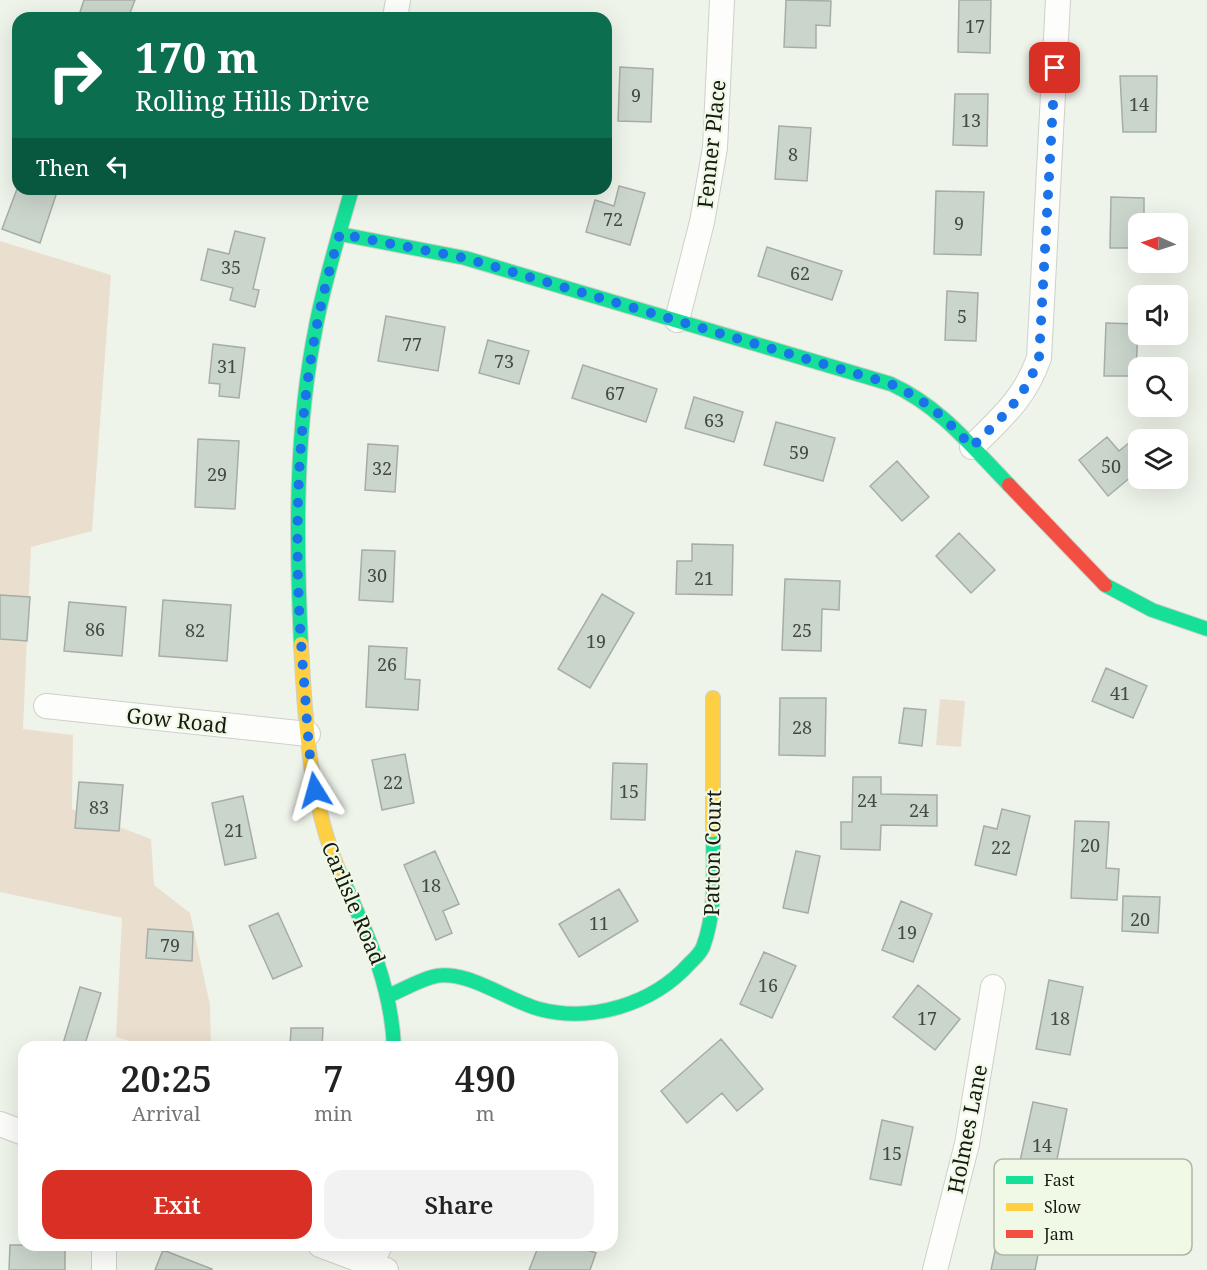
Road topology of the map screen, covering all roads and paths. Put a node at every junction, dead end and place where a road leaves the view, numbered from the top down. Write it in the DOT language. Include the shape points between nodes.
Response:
graph roads {
  1 [pos="722,0"];
  2 [pos="1058,0"];
  3 [pos="350,195"];
  4 [pos="340,234"];
  5 [pos="677,320"];
  6 [pos="972,447"];
  7 [pos="1207,629"];
  8 [pos="713,698"];
  9 [pos="46,706"];
  10 [pos="308,734"];
  11 [pos="993,987"];
  12 [pos="390,995"];
  13 [pos="394,1041"];
  14 [pos="0,1124"];
  15 [pos="18,1131"];
  16 [pos="104,1251"];
  17 [pos="344,1251"];
  18 [pos="379,1260"];
  19 [pos="104,1270"];
  20 [pos="935,1270"];
  1 -- 5 [label="street, Fenner Place" via="715,148 702,222"];
  2 -- 6 [label="street" via="1039,358 1031,382 1016,404"];
  3 -- 4 [label="street, Carlisle Road"];
  4 -- 5 [label="street" via="465,258"];
  4 -- 10 [label="street, Carlisle Road" via="312,346 299,482 297,608"];
  5 -- 6 [label="street" via="891,384 939,412"];
  6 -- 7 [label="street" via="1100,581 1151,612"];
  8 -- 12 [label="street, Patton Court" via="713,914 702,950 674,981 652,995 598,1011 538,1009 448,975 433,976"];
  9 -- 10 [label="street, Gow Road"];
  10 -- 12 [label="street, Carlisle Road" via="313,780 328,845"];
  11 -- 20 [label="street, Holmes Lane" via="967,1144"];
  12 -- 13 [label="street, Carlisle Road"];
  14 -- 15 [label="street"];
  16 -- 19 [label="street"];
  17 -- 18 [label="street"];
}
